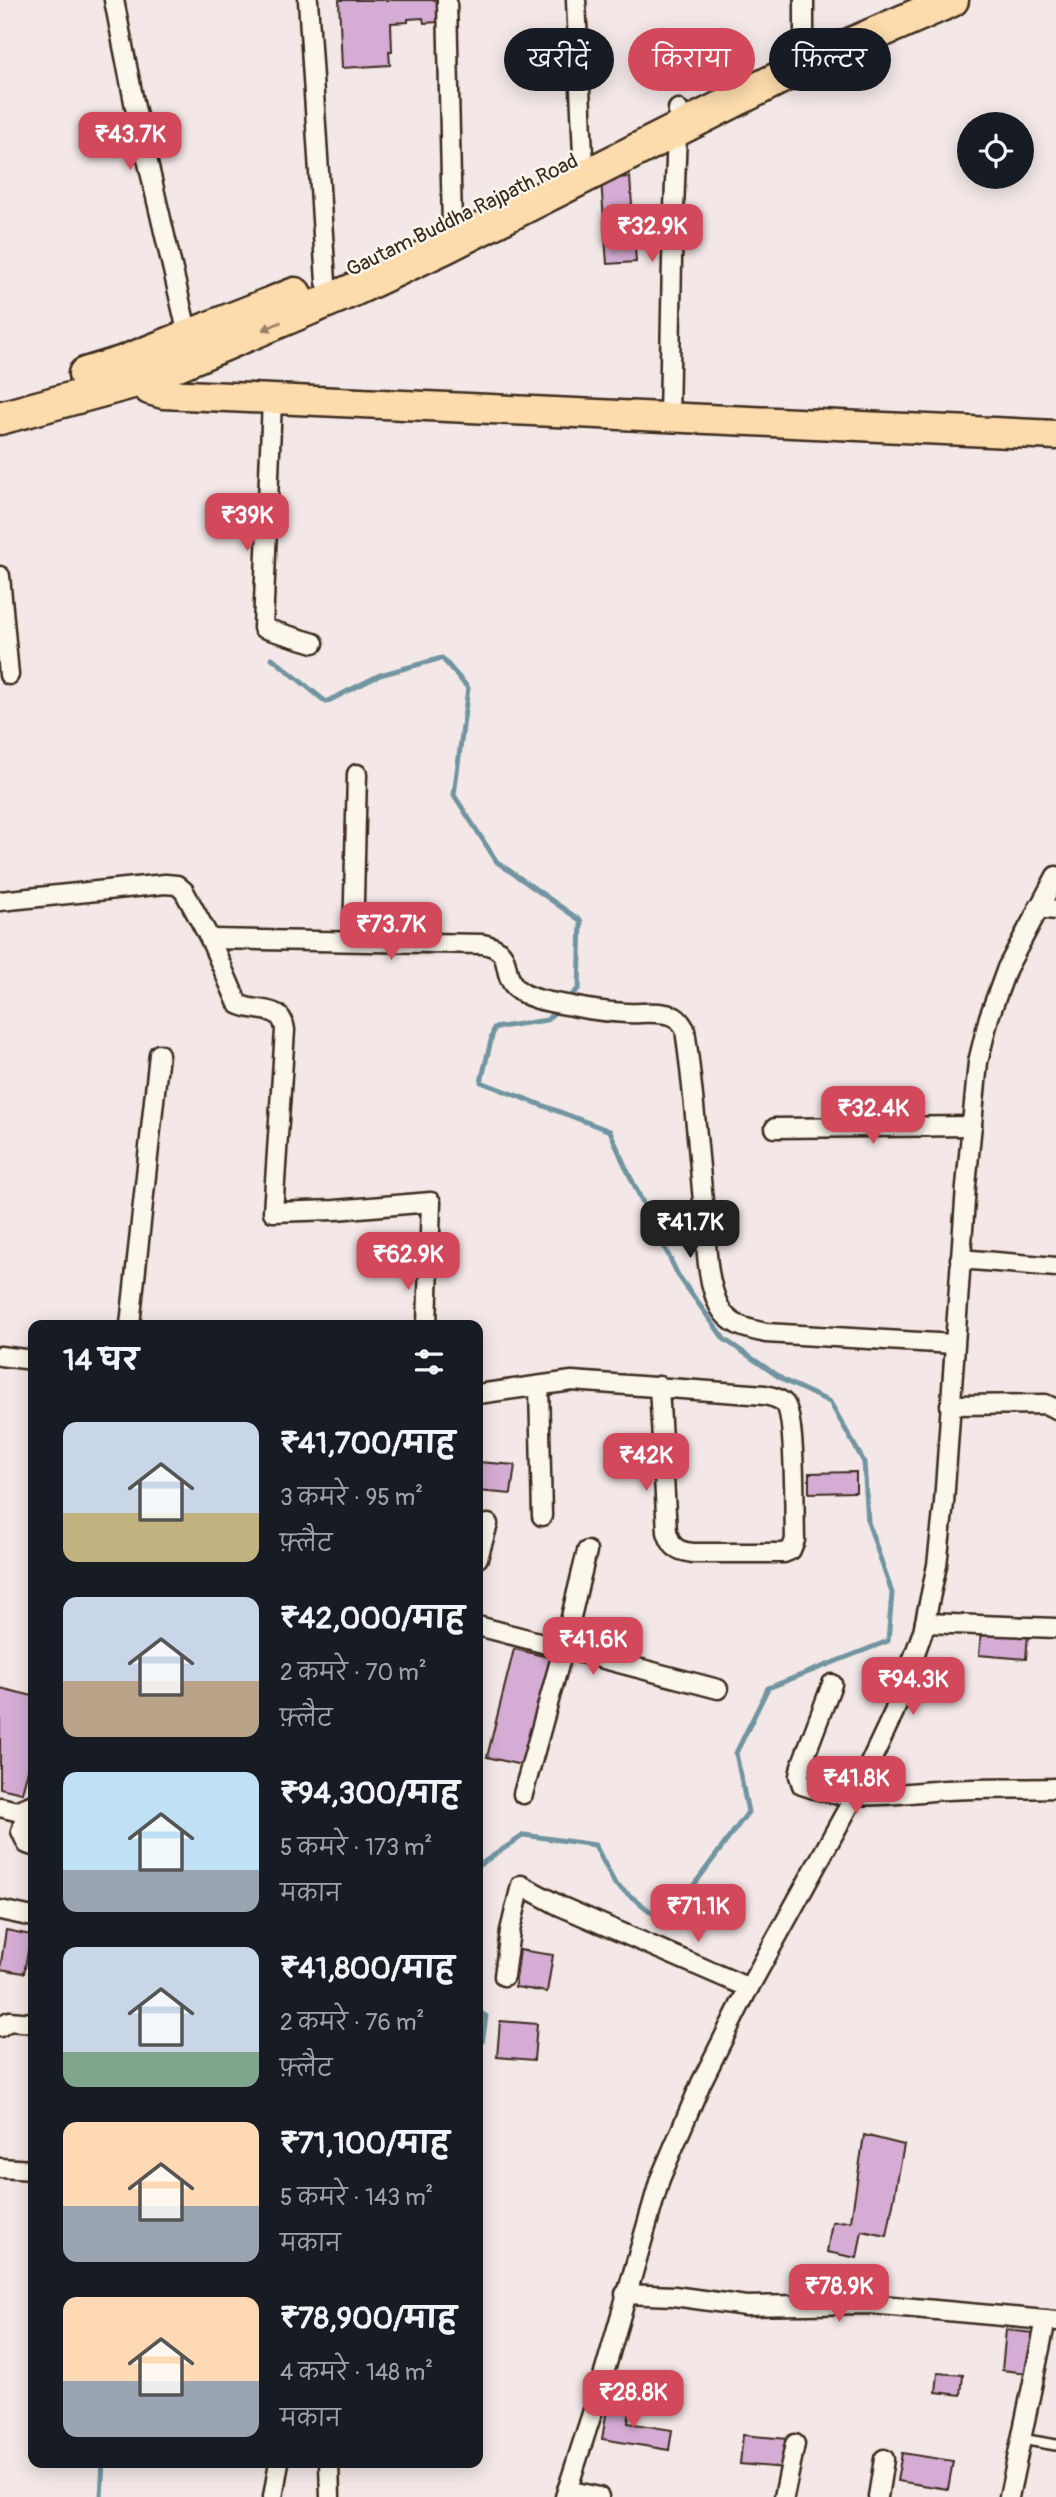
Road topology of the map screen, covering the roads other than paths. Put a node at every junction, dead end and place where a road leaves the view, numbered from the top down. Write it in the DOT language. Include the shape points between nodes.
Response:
graph roads {
  1 [pos="114,0"];
  2 [pos="308,0"];
  3 [pos="447,0"];
  4 [pos="576,0"];
  5 [pos="804,0"];
  6 [pos="911,0"];
  7 [pos="951,0"];
  8 [pos="804,28"];
  9 [pos="847,28"];
  10 [pos="769,67"];
  11 [pos="678,119"];
  12 [pos="583,155"];
  13 [pos="452,225"];
  14 [pos="326,282"];
  15 [pos="188,335"];
  16 [pos="130,372"];
  17 [pos="0,399"];
  18 [pos="272,400"];
  19 [pos="0,418"];
  20 [pos="669,419"];
  21 [pos="1056,435"];
  22 [pos="0,576"];
  23 [pos="314,643"];
  24 [pos="9,675"];
  25 [pos="357,774"];
  26 [pos="1056,876"];
  27 [pos="0,901"];
  28 [pos="1047,909"];
  29 [pos="210,939"];
  30 [pos="353,942"];
  31 [pos="159,1054"];
  32 [pos="972,1126"];
  33 [pos="775,1128"];
  34 [pos="960,1259"];
  35 [pos="1056,1267"];
  36 [pos="131,1320"];
  37 [pos="426,1320"];
  38 [pos="954,1344"];
  39 [pos="0,1356"];
  40 [pos="28,1359"];
  41 [pos="539,1385"];
  42 [pos="659,1387"];
  43 [pos="483,1393"];
  44 [pos="950,1405"];
  45 [pos="1056,1409"];
  46 [pos="542,1516"];
  47 [pos="488,1524"];
  48 [pos="483,1541"];
  49 [pos="587,1551"];
  50 [pos="925,1623"];
  51 [pos="483,1627"];
  52 [pos="1056,1628"];
  53 [pos="563,1650"];
  54 [pos="832,1684"];
  55 [pos="718,1689"];
  56 [pos="1056,1788"];
  57 [pos="523,1794"];
  58 [pos="854,1797"];
  59 [pos="0,1807"];
  60 [pos="28,1807"];
  61 [pos="28,1812"];
  62 [pos="28,1844"];
  63 [pos="0,1910"];
  64 [pos="28,1916"];
  65 [pos="504,1976"];
  66 [pos="749,1987"];
  67 [pos="28,2023"];
  68 [pos="0,2027"];
  69 [pos="0,2168"];
  70 [pos="28,2170"];
  71 [pos="625,2294"];
  72 [pos="1051,2320"];
  73 [pos="1021,2439"];
  74 [pos="795,2444"];
  75 [pos="1056,2445"];
  76 [pos="884,2459"];
  77 [pos="278,2468"];
  78 [pos="329,2468"];
  79 [pos="566,2493"];
  80 [pos="273,2497"];
  81 [pos="330,2497"];
  82 [pos="600,2497"];
  83 [pos="784,2497"];
  84 [pos="878,2497"];
  85 [pos="1009,2497"];
  1 -- 15 [label="street"];
  2 -- 14 [label="street"];
  3 -- 13 [label="street"];
  4 -- 12 [label="street"];
  5 -- 8 [label="street"];
  6 -- 9 [label="highway, Gautam Buddha Rajpath Road"];
  7 -- 11 [label="highway"];
  10 -- 11 [label="highway, Gautam Buddha Rajpath Road"];
  11 -- 12 [label="highway, Gautam Buddha Rajpath Road"];
  11 -- 16 [label="highway, one-way" via="445,247 248,337"];
  11 -- 20 [label="street"];
  12 -- 13 [label="highway, Gautam Buddha Rajpath Road"];
  13 -- 14 [label="highway, Gautam Buddha Rajpath Road"];
  14 -- 15 [label="highway, Gautam Buddha Rajpath Road"];
  15 -- 16 [label="highway, Gautam Buddha Rajpath Road"];
  16 -- 17 [label="highway, Gautam Buddha Rajpath Road"];
  16 -- 18 [label="main road" via="149,390 163,394"];
  16 -- 19 [label="highway"];
  18 -- 20 [label="main road"];
  18 -- 23 [label="street" via="263,628"];
  20 -- 21 [label="main road"];
  22 -- 24 [label="street"];
  25 -- 30 [label="street"];
  26 -- 28 [label="street"];
  27 -- 29 [label="street" via="177,886"];
  28 -- 32 [label="street" via="1007,968 989,1017 978,1062"];
  29 -- 30 [label="street"];
  29 -- 37 [label="street" via="238,1003 273,1012 284,1020 273,1212 431,1202"];
  30 -- 38 [label="street" via="491,946 503,953 518,990 576,1007 665,1014 681,1022 693,1087 710,1274 721,1310 744,1329 766,1333"];
  31 -- 36 [label="street"];
  32 -- 33 [label="street"];
  32 -- 34 [label="street"];
  34 -- 35 [label="street"];
  34 -- 38 [label="street"];
  38 -- 44 [label="street"];
  39 -- 40 [label="street"];
  41 -- 42 [label="street" via="572,1381"];
  41 -- 43 [label="street"];
  41 -- 46 [label="street"];
  42 -- 42 [label="street" via="765,1395 784,1403 791,1437 795,1540 791,1550 693,1553 673,1547 667,1532"];
  44 -- 45 [label="street" via="1045,1404"];
  44 -- 50 [label="street" via="937,1565"];
  47 -- 48 [label="street"];
  49 -- 53 [label="street"];
  50 -- 52 [label="street"];
  50 -- 58 [label="street" via="894,1712"];
  51 -- 53 [label="street"];
  53 -- 55 [label="street"];
  53 -- 57 [label="street"];
  54 -- 58 [label="street" via="799,1776 802,1785"];
  56 -- 58 [label="street"];
  58 -- 66 [label="street"];
  59 -- 60 [label="street" via="16,1811"];
  61 -- 62 [label="street" via="22,1831"];
  63 -- 64 [label="street"];
  65 -- 66 [label="street" via="521,1885"];
  66 -- 71 [label="street" via="660,2179"];
  67 -- 68 [label="street" via="9,2021"];
  69 -- 70 [label="street"];
  71 -- 72 [label="street" via="674,2295 746,2306 870,2305"];
  71 -- 79 [label="street"];
  72 -- 73 [label="street"];
  73 -- 75 [label="lane"];
  73 -- 85 [label="street"];
  74 -- 83 [label="street"];
  76 -- 84 [label="street"];
  77 -- 80 [label="street"];
  78 -- 81 [label="street"];
  79 -- 82 [label="street"];
}
